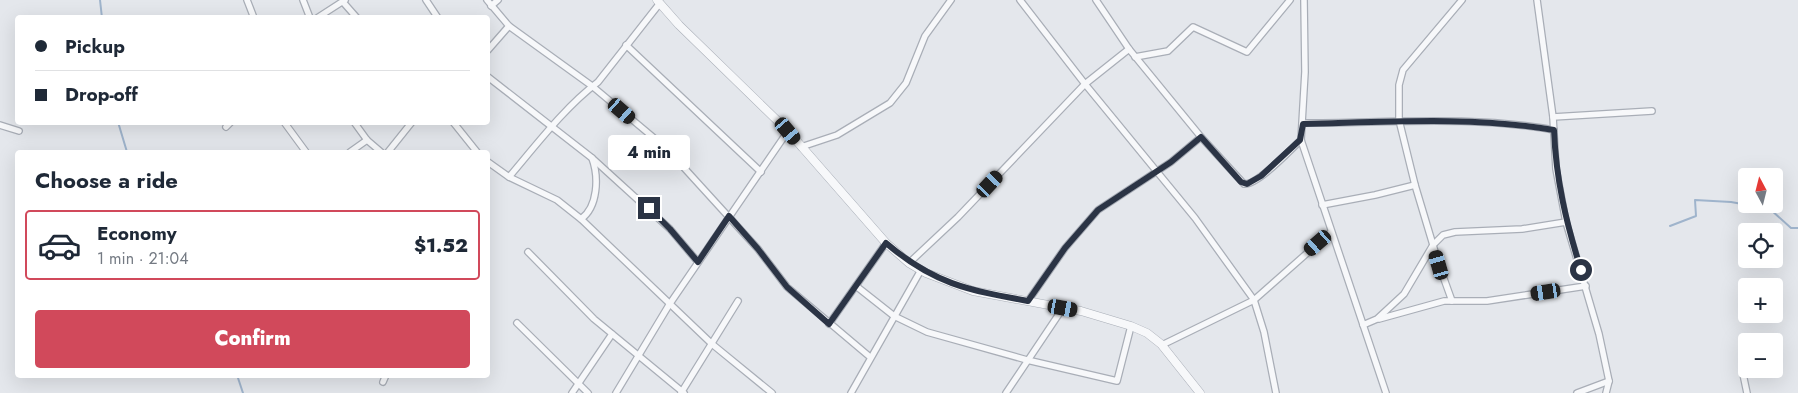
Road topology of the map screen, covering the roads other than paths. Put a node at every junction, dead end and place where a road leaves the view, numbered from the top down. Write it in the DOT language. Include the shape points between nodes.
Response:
graph roads {
  1 [pos="247,0"];
  2 [pos="303,0"];
  3 [pos="426,0"];
  4 [pos="498,0"];
  5 [pos="951,0"];
  6 [pos="1020,0"];
  7 [pos="1096,0"];
  8 [pos="1290,0"];
  9 [pos="1304,0"];
  10 [pos="1462,0"];
  11 [pos="1537,0"];
  12 [pos="344,1"];
  13 [pos="659,2"];
  14 [pos="489,3"];
  15 [pos="253,15"];
  16 [pos="309,15"];
  17 [pos="322,15"];
  18 [pos="356,15"];
  19 [pos="436,15"];
  20 [pos="509,26"];
  21 [pos="626,45"];
  22 [pos="490,48"];
  23 [pos="1129,49"];
  24 [pos="1135,57"];
  25 [pos="490,79"];
  26 [pos="1085,84"];
  27 [pos="592,86"];
  28 [pos="1652,111"];
  29 [pos="1553,117"];
  30 [pos="1398,120"];
  31 [pos="1303,124"];
  32 [pos="0,125"];
  33 [pos="286,125"];
  34 [pos="356,125"];
  35 [pos="410,125"];
  36 [pos="454,125"];
  37 [pos="552,126"];
  38 [pos="1554,130"];
  39 [pos="19,131"];
  40 [pos="788,131"];
  41 [pos="1201,137"];
  42 [pos="367,140"];
  43 [pos="1300,140"];
  44 [pos="801,147"];
  45 [pos="305,150"];
  46 [pos="353,150"];
  47 [pos="379,150"];
  48 [pos="390,150"];
  49 [pos="471,150"];
  50 [pos="592,158"];
  51 [pos="490,163"];
  52 [pos="761,172"];
  53 [pos="1156,172"];
  54 [pos="509,176"];
  55 [pos="1415,185"];
  56 [pos="1322,205"];
  57 [pos="729,216"];
  58 [pos="581,219"];
  59 [pos="1566,222"];
  60 [pos="1331,232"];
  61 [pos="886,243"];
  62 [pos="1433,245"];
  63 [pos="528,252"];
  64 [pos="698,262"];
  65 [pos="909,263"];
  66 [pos="921,270"];
  67 [pos="856,286"];
  68 [pos="1586,286"];
  69 [pos="738,300"];
  70 [pos="1254,300"];
  71 [pos="1028,301"];
  72 [pos="1452,301"];
  73 [pos="669,305"];
  74 [pos="1063,308"];
  75 [pos="894,316"];
  76 [pos="1377,320"];
  77 [pos="517,323"];
  78 [pos="829,324"];
  79 [pos="1363,325"];
  80 [pos="1131,326"];
  81 [pos="612,334"];
  82 [pos="712,344"];
  83 [pos="1162,345"];
  84 [pos="636,356"];
  85 [pos="870,357"];
  86 [pos="1027,360"];
  87 [pos="384,378"];
  88 [pos="1744,378"];
  89 [pos="1609,380"];
  90 [pos="382,382"];
  91 [pos="578,385"];
  92 [pos="682,392"];
  93 [pos="572,393"];
  94 [pos="588,393"];
  95 [pos="616,393"];
  96 [pos="772,393"];
  97 [pos="851,393"];
  98 [pos="1006,393"];
  99 [pos="1200,393"];
  100 [pos="1276,393"];
  101 [pos="1386,393"];
  102 [pos="1577,393"];
  103 [pos="1606,393"];
  104 [pos="1747,393"];
  1 -- 15 [label="street"];
  2 -- 16 [label="street"];
  3 -- 19 [label="street"];
  4 -- 14 [label="street"];
  5 -- 44 [label="street" via="925,36 906,83 890,103 837,135"];
  6 -- 26 [label="street"];
  7 -- 23 [label="street"];
  8 -- 24 [label="street" via="1247,52 1193,27 1168,51"];
  9 -- 31 [label="street"];
  10 -- 30 [label="street" via="1403,70 1399,84"];
  11 -- 29 [label="street"];
  12 -- 17 [label="street"];
  12 -- 18 [label="street"];
  13 -- 21 [label="street"];
  13 -- 40 [label="street"];
  14 -- 20 [label="street"];
  20 -- 22 [label="street"];
  20 -- 27 [label="street"];
  21 -- 27 [label="street"];
  21 -- 52 [label="street"];
  23 -- 24 [label="street"];
  23 -- 26 [label="street"];
  24 -- 41 [label="street"];
  25 -- 37 [label="street"];
  26 -- 53 [label="street"];
  26 -- 65 [label="street" via="958,217"];
  27 -- 37 [label="street"];
  27 -- 57 [label="street" via="666,148"];
  28 -- 29 [label="street"];
  29 -- 38 [label="street"];
  30 -- 31 [label="street"];
  30 -- 38 [label="street" via="1500,122"];
  30 -- 55 [label="street"];
  31 -- 43 [label="street"];
  32 -- 39 [label="street"];
  33 -- 45 [label="street"];
  34 -- 42 [label="street"];
  35 -- 48 [label="street"];
  36 -- 49 [label="street"];
  37 -- 50 [label="street"];
  37 -- 54 [label="street"];
  38 -- 59 [label="street" via="1556,169"];
  40 -- 44 [label="street"];
  40 -- 52 [label="street"];
  41 -- 43 [label="street" via="1241,182 1247,184 1261,176"];
  41 -- 53 [label="street"];
  42 -- 46 [label="street"];
  42 -- 47 [label="street"];
  43 -- 56 [label="street"];
  44 -- 61 [label="street"];
  50 -- 58 [label="street" via="594,198 590,210"];
  50 -- 64 [label="street" via="670,229"];
  51 -- 54 [label="street"];
  52 -- 57 [label="street"];
  53 -- 70 [label="street" via="1199,222"];
  53 -- 71 [label="street" via="1098,210 1065,248"];
  54 -- 58 [label="street" via="557,200"];
  55 -- 56 [label="street"];
  55 -- 62 [label="street"];
  56 -- 60 [label="street"];
  57 -- 64 [label="street"];
  57 -- 78 [label="street" via="787,287"];
  58 -- 73 [label="street"];
  59 -- 62 [label="street" via="1522,229 1448,233"];
  59 -- 68 [label="street"];
  60 -- 70 [label="street"];
  60 -- 79 [label="street"];
  61 -- 65 [label="street"];
  61 -- 67 [label="street"];
  62 -- 72 [label="street"];
  62 -- 76 [label="street" via="1404,294"];
  63 -- 81 [label="street"];
  64 -- 73 [label="street"];
  65 -- 66 [label="street"];
  66 -- 71 [label="street" via="973,291"];
  66 -- 75 [label="street"];
  67 -- 75 [label="street"];
  67 -- 78 [label="street"];
  68 -- 72 [label="street" via="1488,301"];
  68 -- 89 [label="street"];
  69 -- 82 [label="street"];
  70 -- 83 [label="street"];
  70 -- 100 [label="street"];
  71 -- 74 [label="street"];
  72 -- 76 [label="street"];
  73 -- 82 [label="street"];
  73 -- 84 [label="street"];
  74 -- 80 [label="street"];
  74 -- 86 [label="street"];
  75 -- 85 [label="street"];
  75 -- 86 [label="street" via="946,338"];
  76 -- 79 [label="street"];
  77 -- 91 [label="street"];
  78 -- 85 [label="street"];
  79 -- 101 [label="street"];
  80 -- 83 [label="street"];
  80 -- 86 [label="street" via="1116,380"];
  81 -- 84 [label="street"];
  81 -- 91 [label="street"];
  82 -- 92 [label="street"];
  82 -- 96 [label="street"];
  83 -- 99 [label="street"];
  84 -- 92 [label="street"];
  84 -- 95 [label="street"];
  85 -- 97 [label="street"];
  86 -- 98 [label="street"];
  87 -- 90 [label="street"];
  88 -- 104 [label="street"];
  89 -- 102 [label="street"];
  89 -- 103 [label="street"];
  91 -- 93 [label="street"];
  91 -- 94 [label="street"];
}
